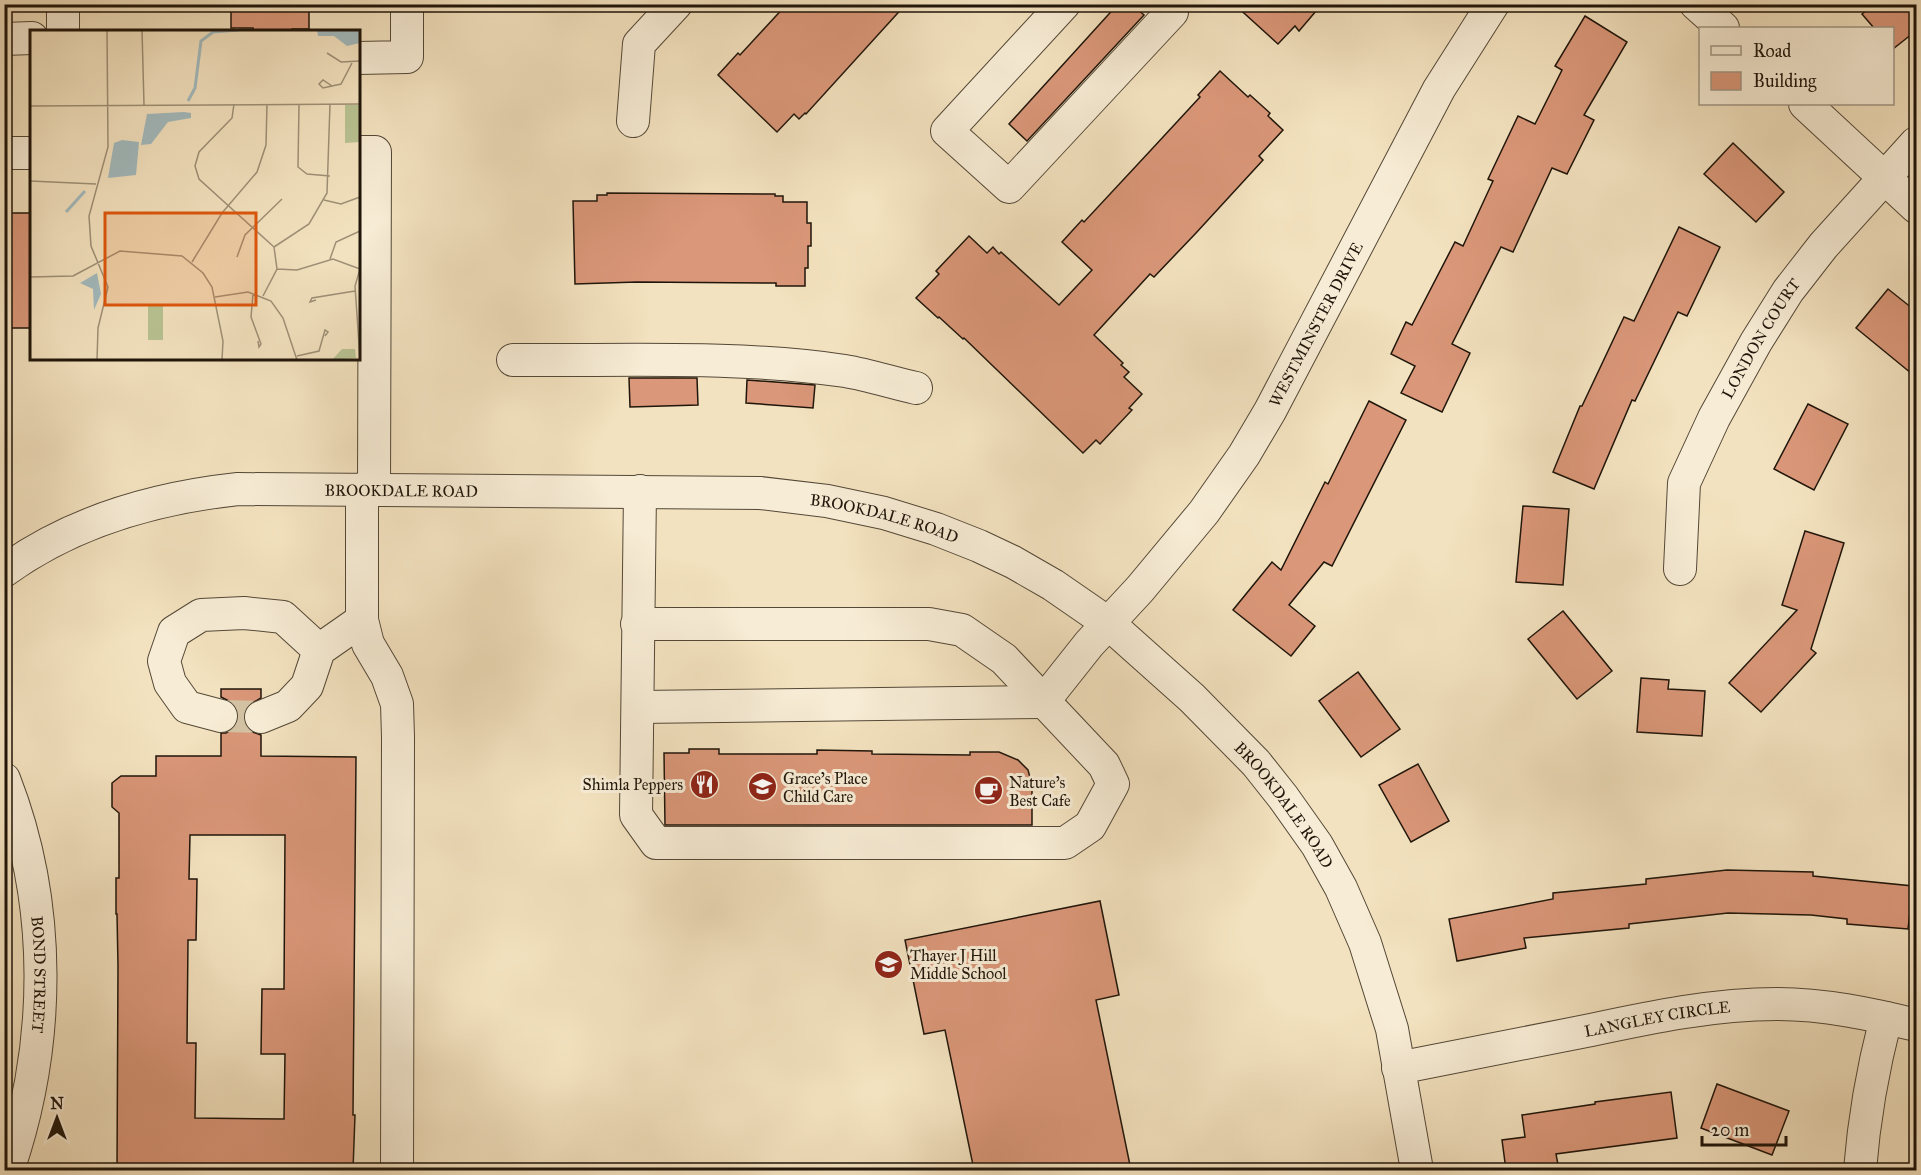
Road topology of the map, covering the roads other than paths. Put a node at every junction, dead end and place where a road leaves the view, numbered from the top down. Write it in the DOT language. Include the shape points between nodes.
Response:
graph roads {
  1 [pos="63,4"];
  2 [pos="407,4"];
  3 [pos="676,4"];
  4 [pos="1064,4"];
  5 [pos="1164,4"];
  6 [pos="1493,4"];
  7 [pos="1696,4"];
  8 [pos="1722,27"];
  9 [pos="63,30"];
  10 [pos="30,38"];
  11 [pos="4,39"];
  12 [pos="360,58"];
  13 [pos="1806,105"];
  14 [pos="633,121"];
  15 [pos="1917,143"];
  16 [pos="360,152"];
  17 [pos="4,153"];
  18 [pos="30,153"];
  19 [pos="1885,177"];
  20 [pos="1917,207"];
  21 [pos="513,360"];
  22 [pos="916,388"];
  23 [pos="368,489"];
  24 [pos="640,491"];
  25 [pos="1680,569"];
  26 [pos="4,571"];
  27 [pos="362,620"];
  28 [pos="1108,623"];
  29 [pos="638,624"];
  30 [pos="319,650"];
  31 [pos="1043,702"];
  32 [pos="638,707"];
  33 [pos="221,717"];
  34 [pos="261,717"];
  35 [pos="4,779"];
  36 [pos="1886,1018"];
  37 [pos="1917,1025"];
  38 [pos="1398,1068"];
  39 [pos="8,1170"];
  40 [pos="397,1170"];
  41 [pos="1417,1170"];
  42 [pos="1860,1170"];
  1 -- 9 [label="street"];
  2 -- 12 [label="street" via="407,57"];
  3 -- 14 [label="street" via="639,44"];
  4 -- 5 [label="street" via="947,131 1009,188 1172,12"];
  6 -- 28 [label="street, WESTMINSTER DRIVE" via="1439,89 1244,455 1170,554"];
  7 -- 8 [label="street"];
  10 -- 11 [label="street"];
  13 -- 19 [label="street"];
  15 -- 19 [label="street, LONDON COURT"];
  16 -- 23 [label="street" via="375,152"];
  17 -- 18 [label="street"];
  19 -- 20 [label="street"];
  19 -- 25 [label="street, LONDON COURT" via="1788,291 1714,418 1684,483"];
  21 -- 22 [label="street" via="808,367"];
  23 -- 24 [label="street, BROOKDALE ROAD"];
  23 -- 26 [label="street, BROOKDALE ROAD" via="238,489 153,502 74,530"];
  23 -- 27 [label="street"];
  24 -- 28 [label="street, BROOKDALE ROAD" via="760,493 884,513 936,528 987,550 1053,585"];
  24 -- 29 [label="street"];
  27 -- 30 [label="street"];
  27 -- 40 [label="street" via="368,644 387,676 396,704"];
  28 -- 31 [label="street, WESTMINSTER DRIVE"];
  28 -- 38 [label="street, BROOKDALE ROAD" via="1192,698 1256,763 1317,845 1365,943 1392,1029"];
  29 -- 31 [label="street" via="928,624 962,630 1004,659"];
  29 -- 32 [label="street"];
  30 -- 33 [label="street" via="283,617 244,613 201,615 174,632 164,661 170,683 187,707"];
  30 -- 34 [label="street" via="307,686 288,706"];
  31 -- 32 [label="street"];
  31 -- 32 [label="street" via="1104,765 1113,784 1090,826 1065,843 656,843 636,815"];
  35 -- 39 [label="street, BOND STREET" via="30,865 41,984 31,1090"];
  36 -- 37 [label="street, LANGLEY CIRCLE"];
  36 -- 38 [label="street, LANGLEY CIRCLE" via="1817,1006 1777,1004 1695,1010"];
  36 -- 42 [label="street"];
  38 -- 41 [label="street, BROOKDALE ROAD"];
}
